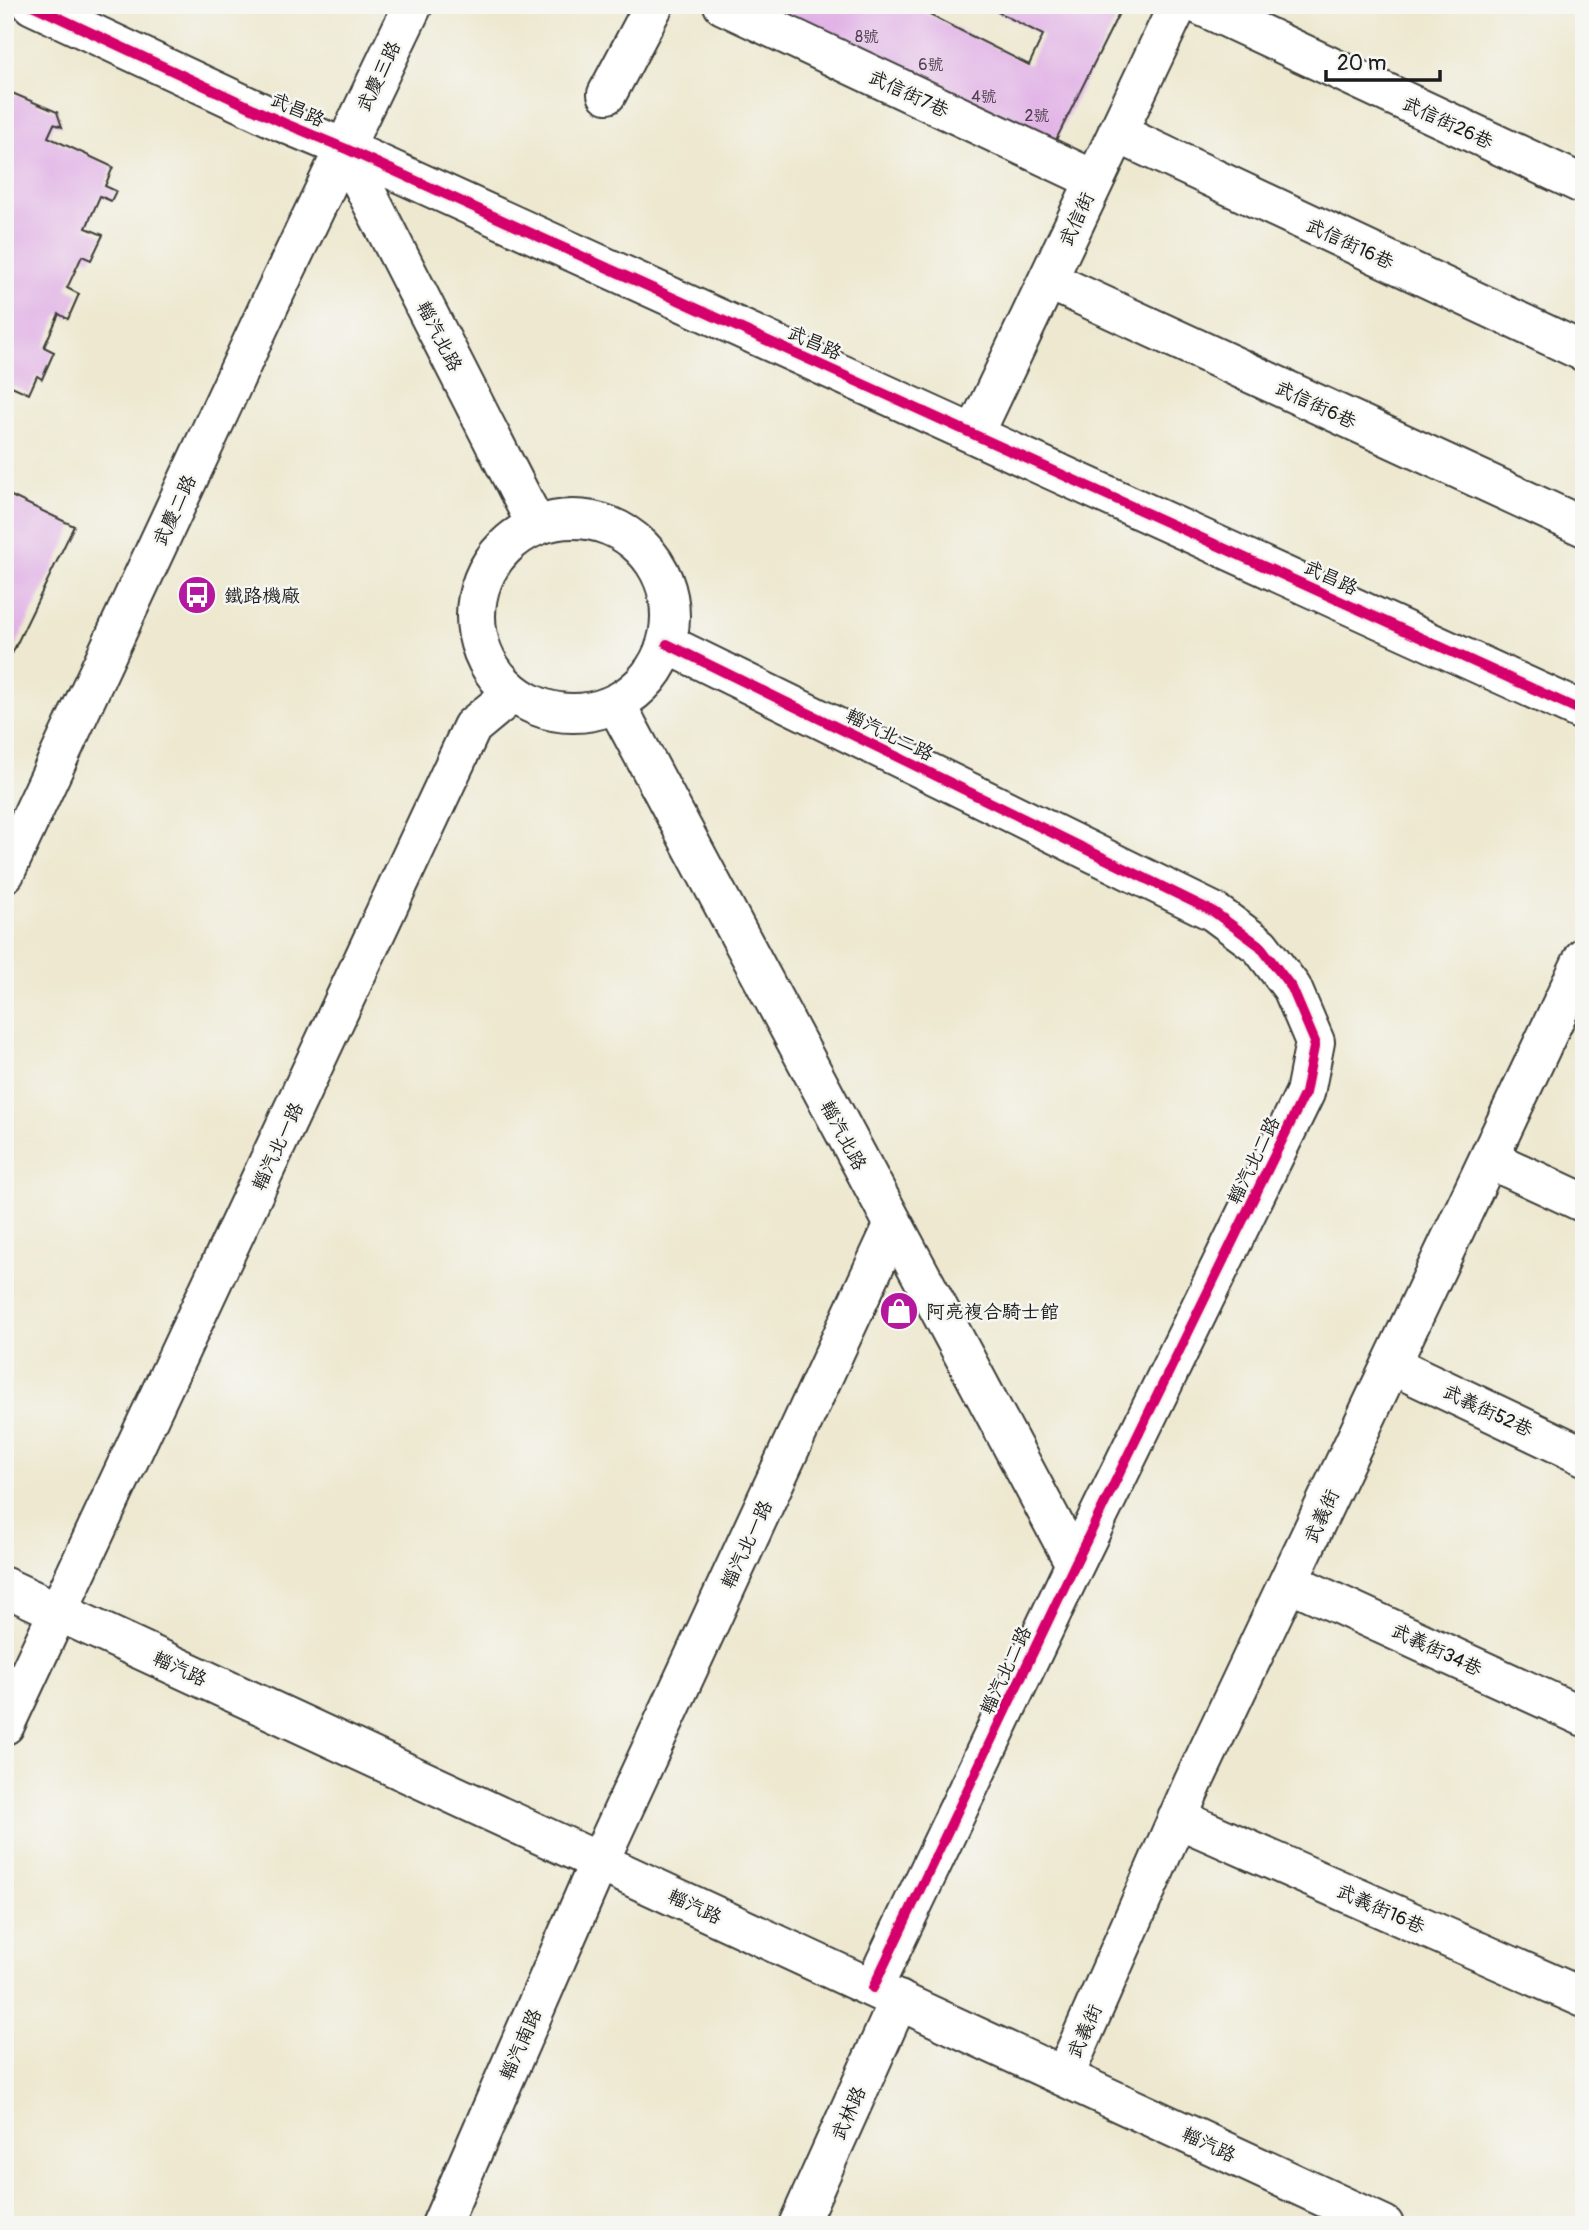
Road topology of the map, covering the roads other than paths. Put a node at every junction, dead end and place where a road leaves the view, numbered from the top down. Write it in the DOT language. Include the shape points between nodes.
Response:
graph roads {
  1 [pos="32,5"];
  2 [pos="413,5"];
  3 [pos="654,5"];
  4 [pos="723,5"];
  5 [pos="1178,5"];
  6 [pos="1199,5"];
  7 [pos="607,94"];
  8 [pos="1117,134"];
  9 [pos="344,148"];
  10 [pos="1095,180"];
  11 [pos="1584,185"];
  12 [pos="1048,280"];
  13 [pos="1584,352"];
  14 [pos="975,433"];
  15 [pos="536,525"];
  16 [pos="1584,527"];
  17 [pos="667,644"];
  18 [pos="513,692"];
  19 [pos="616,704"];
  20 [pos="1584,712"];
  21 [pos="5,873"];
  22 [pos="1583,961"];
  23 [pos="1489,1159"];
  24 [pos="1584,1203"];
  25 [pos="893,1226"];
  26 [pos="1392,1365"];
  27 [pos="1584,1456"];
  28 [pos="1075,1564"];
  29 [pos="1290,1582"];
  30 [pos="5,1587"];
  31 [pos="58,1612"];
  32 [pos="1584,1717"];
  33 [pos="5,1725"];
  34 [pos="1177,1818"];
  35 [pos="599,1862"];
  36 [pos="886,1994"];
  37 [pos="1584,1998"];
  38 [pos="1064,2077"];
  39 [pos="441,2225"];
  40 [pos="798,2225"];
  41 [pos="1384,2225"];
  1 -- 9 [label="street, 武昌路"];
  2 -- 9 [label="street, 武慶三路"];
  3 -- 7 [label="street"];
  4 -- 10 [label="street, 武信街7巷"];
  5 -- 8 [label="street, 武信街"];
  6 -- 11 [label="street, 武信街26巷"];
  8 -- 10 [label="street, 武信街"];
  8 -- 13 [label="street, 武信街16巷"];
  9 -- 14 [label="street, 武昌路"];
  9 -- 15 [label="street, 輜汽北路"];
  9 -- 21 [label="street, 武慶二路"];
  10 -- 12 [label="street, 武信街"];
  12 -- 14 [label="street, 武信街"];
  12 -- 16 [label="street, 武信街6巷"];
  14 -- 20 [label="street, 武昌路"];
  15 -- 17 [label="street" via="578,518 615,527 643,548 666,585 671,620"];
  15 -- 18 [label="street" via="502,548 478,591 475,622 486,661"];
  17 -- 19 [label="street" via="646,679"];
  17 -- 28 [label="street, 輜汽北二路" via="1214,912 1260,946 1292,988 1315,1042 1305,1093"];
  18 -- 19 [label="street" via="541,708 580,713"];
  18 -- 31 [label="street, 輜汽北一路" via="472,727"];
  19 -- 25 [label="street, 輜汽北路"];
  22 -- 23 [label="street, 武義街"];
  23 -- 24 [label="street"];
  23 -- 26 [label="street, 武義街"];
  25 -- 28 [label="street, 輜汽北路"];
  25 -- 35 [label="street, 輜汽北一路"];
  26 -- 27 [label="street, 武義街52巷"];
  26 -- 29 [label="street, 武義街"];
  28 -- 36 [label="street, 輜汽北二路"];
  29 -- 32 [label="street, 武義街34巷"];
  29 -- 34 [label="street, 武義街"];
  30 -- 31 [label="street, 輜汽路"];
  31 -- 33 [label="street"];
  31 -- 35 [label="street, 輜汽路"];
  34 -- 37 [label="street, 武義街16巷"];
  34 -- 38 [label="street, 武義街"];
  35 -- 36 [label="street, 輜汽路"];
  35 -- 39 [label="street, 輜汽南路"];
  36 -- 38 [label="street, 輜汽路"];
  36 -- 40 [label="street, 武林路"];
  38 -- 41 [label="street, 輜汽路"];
}
